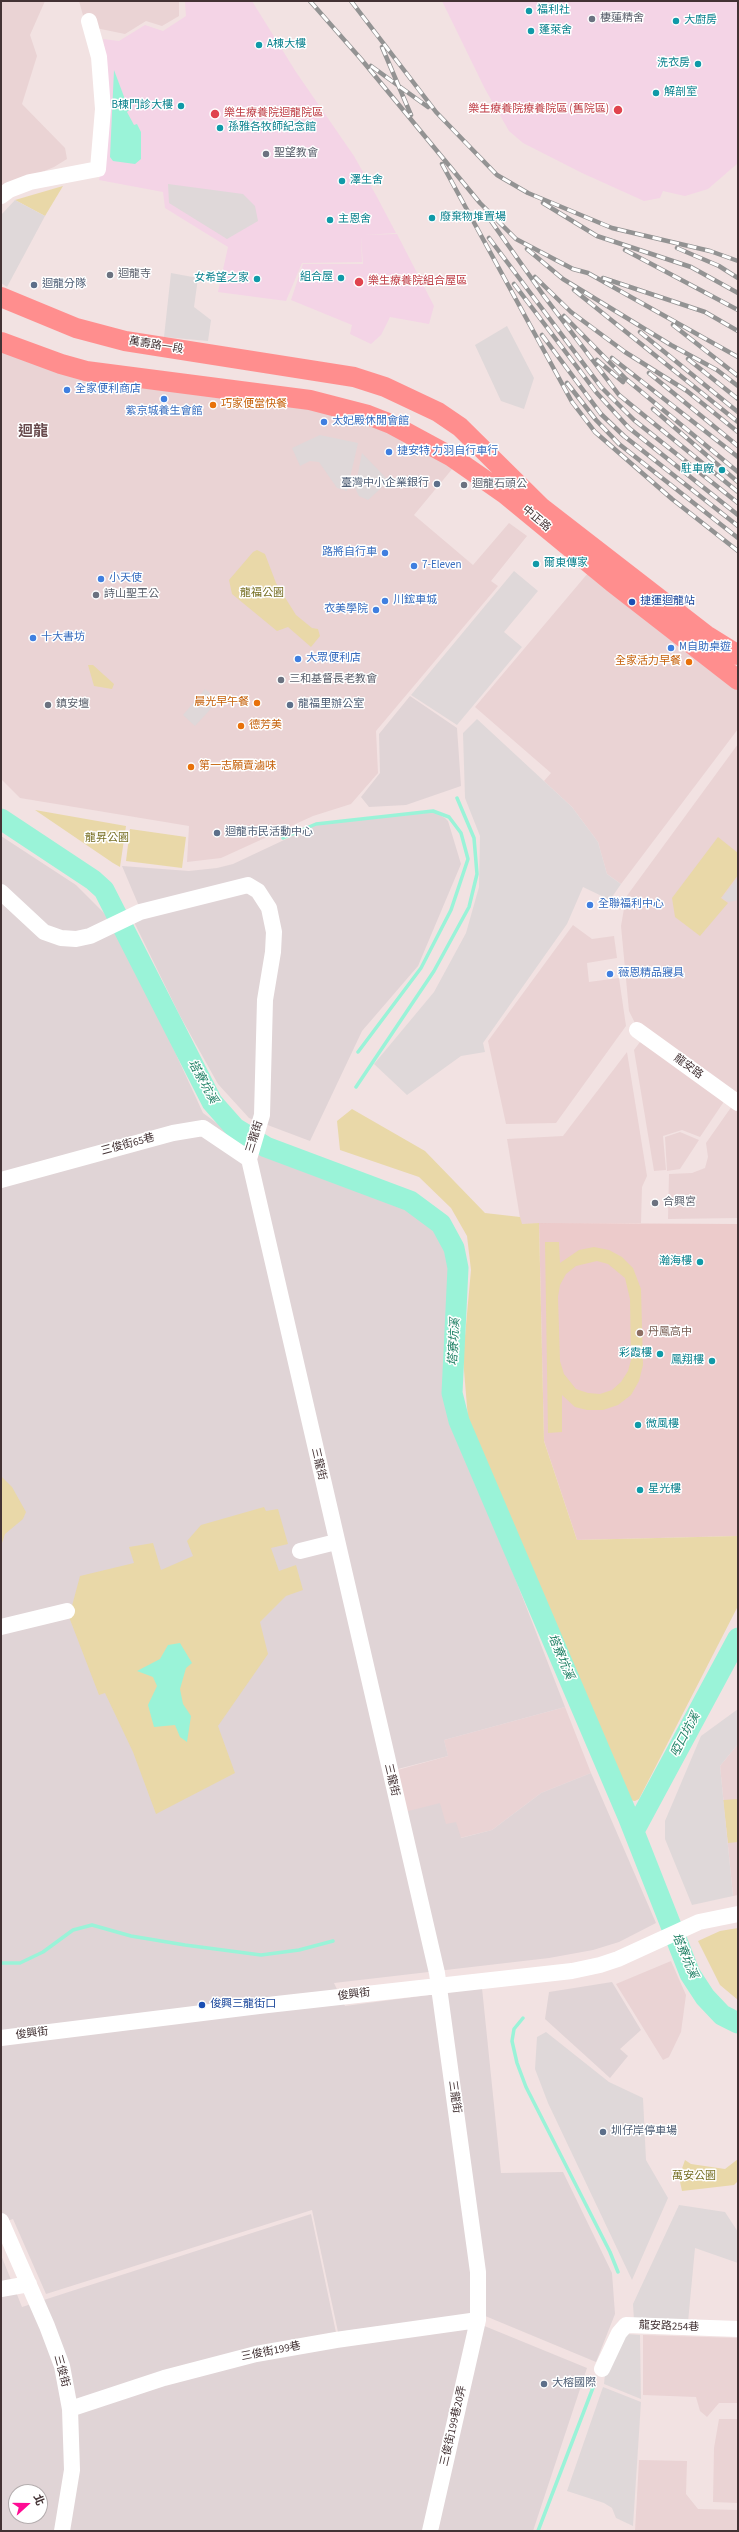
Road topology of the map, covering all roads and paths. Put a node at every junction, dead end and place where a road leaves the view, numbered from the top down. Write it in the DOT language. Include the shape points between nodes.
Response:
graph roads {
  1 [pos="89,21"];
  2 [pos="1,196"];
  3 [pos="1,298"];
  4 [pos="1,342"];
  5 [pos="317,370"];
  6 [pos="480,447"];
  7 [pos="468,467"];
  8 [pos="738,655"];
  9 [pos="738,680"];
  10 [pos="1,892"];
  11 [pos="637,1030"];
  12 [pos="738,1103"];
  13 [pos="249,1155"];
  14 [pos="1,1180"];
  15 [pos="336,1542"];
  16 [pos="300,1551"];
  17 [pos="67,1611"];
  18 [pos="1,1627"];
  19 [pos="738,1914"];
  20 [pos="439,1985"];
  21 [pos="1,2038"];
  22 [pos="1,2221"];
  23 [pos="29,2284"];
  24 [pos="1,2290"];
  25 [pos="478,2320"];
  26 [pos="738,2329"];
  27 [pos="602,2369"];
  28 [pos="70,2409"];
  29 [pos="62,2531"];
  30 [pos="430,2531"];
  1 -- 2 [label="street" via="99,57 103,109 98,169 30,182"];
  3 -- 5 [label="main road, 萬壽路一段" via="98,335 154,346"];
  4 -- 7 [label="main road, 中正路" via="86,371 310,400 368,415 391,424"];
  5 -- 6 [label="main road, 中正路" via="354,377 385,387 438,412"];
  6 -- 7 [label="main road"];
  6 -- 8 [label="main road, 中正路" via="542,508 706,635"];
  7 -- 9 [label="main road, 中正路"];
  10 -- 13 [label="street, 三龍街" via="44,932 76,939 111,928 140,912 248,885 258,891 266,900 274,932 274,952 265,1000 262,1115"];
  11 -- 12 [label="street, 龍安路"];
  13 -- 14 [label="street, 三俊街65巷" via="203,1128 173,1133"];
  13 -- 15 [label="street, 三龍街"];
  15 -- 16 [label="street"];
  15 -- 20 [label="street, 三龍街"];
  17 -- 18 [label="street"];
  19 -- 20 [label="street, 俊興街" via="699,1922 600,1965 542,1975"];
  20 -- 21 [label="street, 俊興街"];
  20 -- 25 [label="street, 三龍街" via="478,2272"];
  22 -- 23 [label="street, 三俊街"];
  23 -- 24 [label="street"];
  23 -- 28 [label="street, 三俊街" via="62,2366"];
  25 -- 28 [label="street, 三俊街199巷" via="256,2354 164,2378"];
  25 -- 30 [label="street, 三俊街199巷20弄"];
  26 -- 27 [label="street, 龍安路254巷" via="626,2325 618,2333"];
  28 -- 29 [label="street, 三俊街" via="72,2470"];
}
